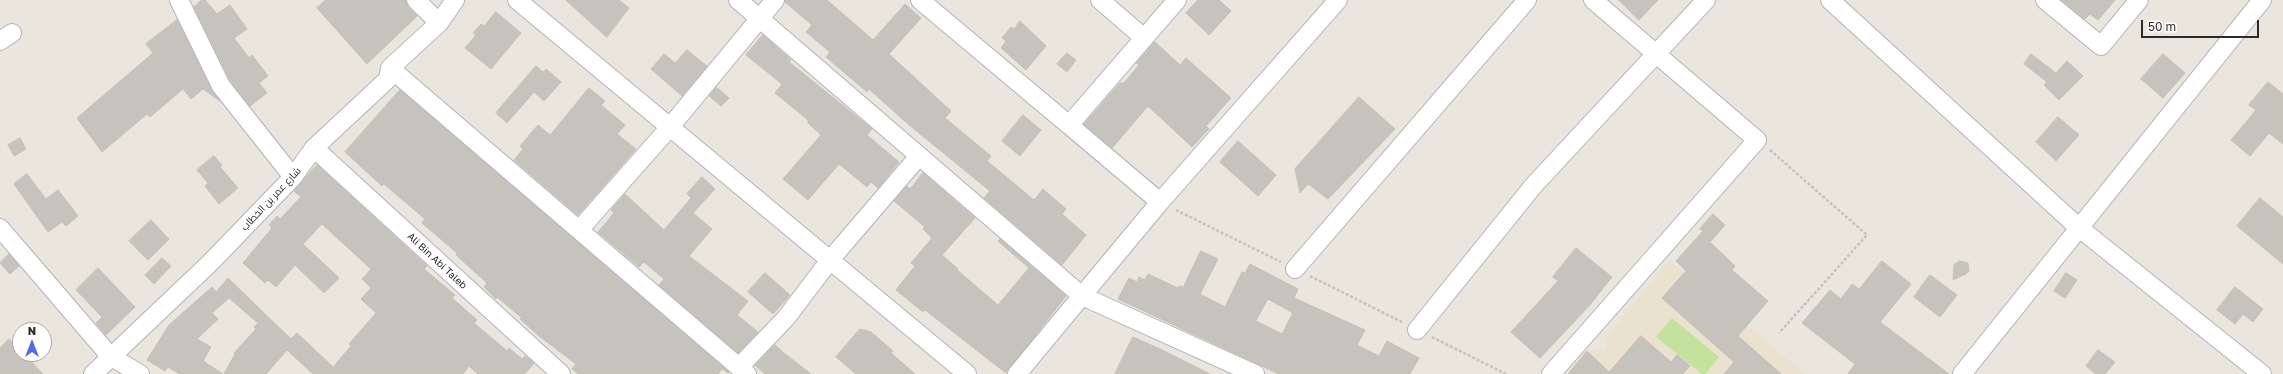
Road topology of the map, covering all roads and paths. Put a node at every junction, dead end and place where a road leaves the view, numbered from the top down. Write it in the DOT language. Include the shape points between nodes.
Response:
graph roads {
  1 [pos="178,0"];
  2 [pos="416,0"];
  3 [pos="455,0"];
  4 [pos="517,0"];
  5 [pos="738,0"];
  6 [pos="775,0"];
  7 [pos="920,0"];
  8 [pos="1100,0"];
  9 [pos="1177,0"];
  10 [pos="1338,0"];
  11 [pos="1526,0"];
  12 [pos="1593,0"];
  13 [pos="1706,0"];
  14 [pos="1830,0"];
  15 [pos="2045,0"];
  16 [pos="2139,0"];
  17 [pos="2262,0"];
  18 [pos="759,18"];
  19 [pos="439,23"];
  20 [pos="1144,38"];
  21 [pos="1655,53"];
  22 [pos="390,68"];
  23 [pos="1070,125"];
  24 [pos="670,127"];
  25 [pos="1757,140"];
  26 [pos="314,148"];
  27 [pos="919,156"];
  28 [pos="293,177"];
  29 [pos="1160,202"];
  30 [pos="2078,227"];
  31 [pos="0,228"];
  32 [pos="580,230"];
  33 [pos="830,260"];
  34 [pos="1295,269"];
  35 [pos="1082,296"];
  36 [pos="1417,330"];
  37 [pos="1778,333"];
  38 [pos="110,356"];
  39 [pos="549,370"];
  40 [pos="743,370"];
  41 [pos="93,374"];
  42 [pos="140,374"];
  43 [pos="967,374"];
  44 [pos="1017,374"];
  45 [pos="1255,374"];
  46 [pos="1551,374"];
  47 [pos="1962,374"];
  48 [pos="2262,374"];
  1 -- 28 [label="street" via="221,86"];
  2 -- 19 [label="street"];
  3 -- 19 [label="street, شارع عمر بن الخطاب"];
  4 -- 24 [label="street"];
  5 -- 18 [label="street"];
  6 -- 18 [label="street"];
  7 -- 23 [label="street"];
  8 -- 20 [label="street"];
  9 -- 20 [label="street"];
  10 -- 29 [label="street"];
  11 -- 34 [label="street"];
  12 -- 21 [label="street"];
  13 -- 21 [label="street"];
  14 -- 30 [label="street"];
  15 -- 16 [label="street" via="2101,46"];
  17 -- 30 [label="street"];
  18 -- 24 [label="street"];
  18 -- 27 [label="street"];
  19 -- 22 [label="street, شارع عمر بن الخطاب"];
  20 -- 23 [label="street"];
  21 -- 25 [label="street"];
  21 -- 36 [label="street" via="1534,185"];
  22 -- 26 [label="street, شارع عمر بن الخطاب" via="388,79"];
  22 -- 32 [label="street"];
  23 -- 29 [label="street"];
  24 -- 32 [label="street"];
  24 -- 33 [label="street"];
  25 -- 37 [label="path" via="1867,235"];
  25 -- 46 [label="street"];
  26 -- 28 [label="street, شارع عمر بن الخطاب"];
  26 -- 39 [label="street, Ali Bin Abi Taleb"];
  27 -- 33 [label="street"];
  27 -- 35 [label="street"];
  28 -- 38 [label="street, شارع عمر بن الخطاب" via="210,263"];
  29 -- 35 [label="street"];
  30 -- 47 [label="street"];
  30 -- 48 [label="street"];
  31 -- 38 [label="street"];
  32 -- 40 [label="street"];
  33 -- 40 [label="street"];
  33 -- 43 [label="street"];
  35 -- 44 [label="street"];
  35 -- 45 [label="street"];
  38 -- 41 [label="street, شارع عمر بن الخطاب"];
  38 -- 42 [label="street"];
}
